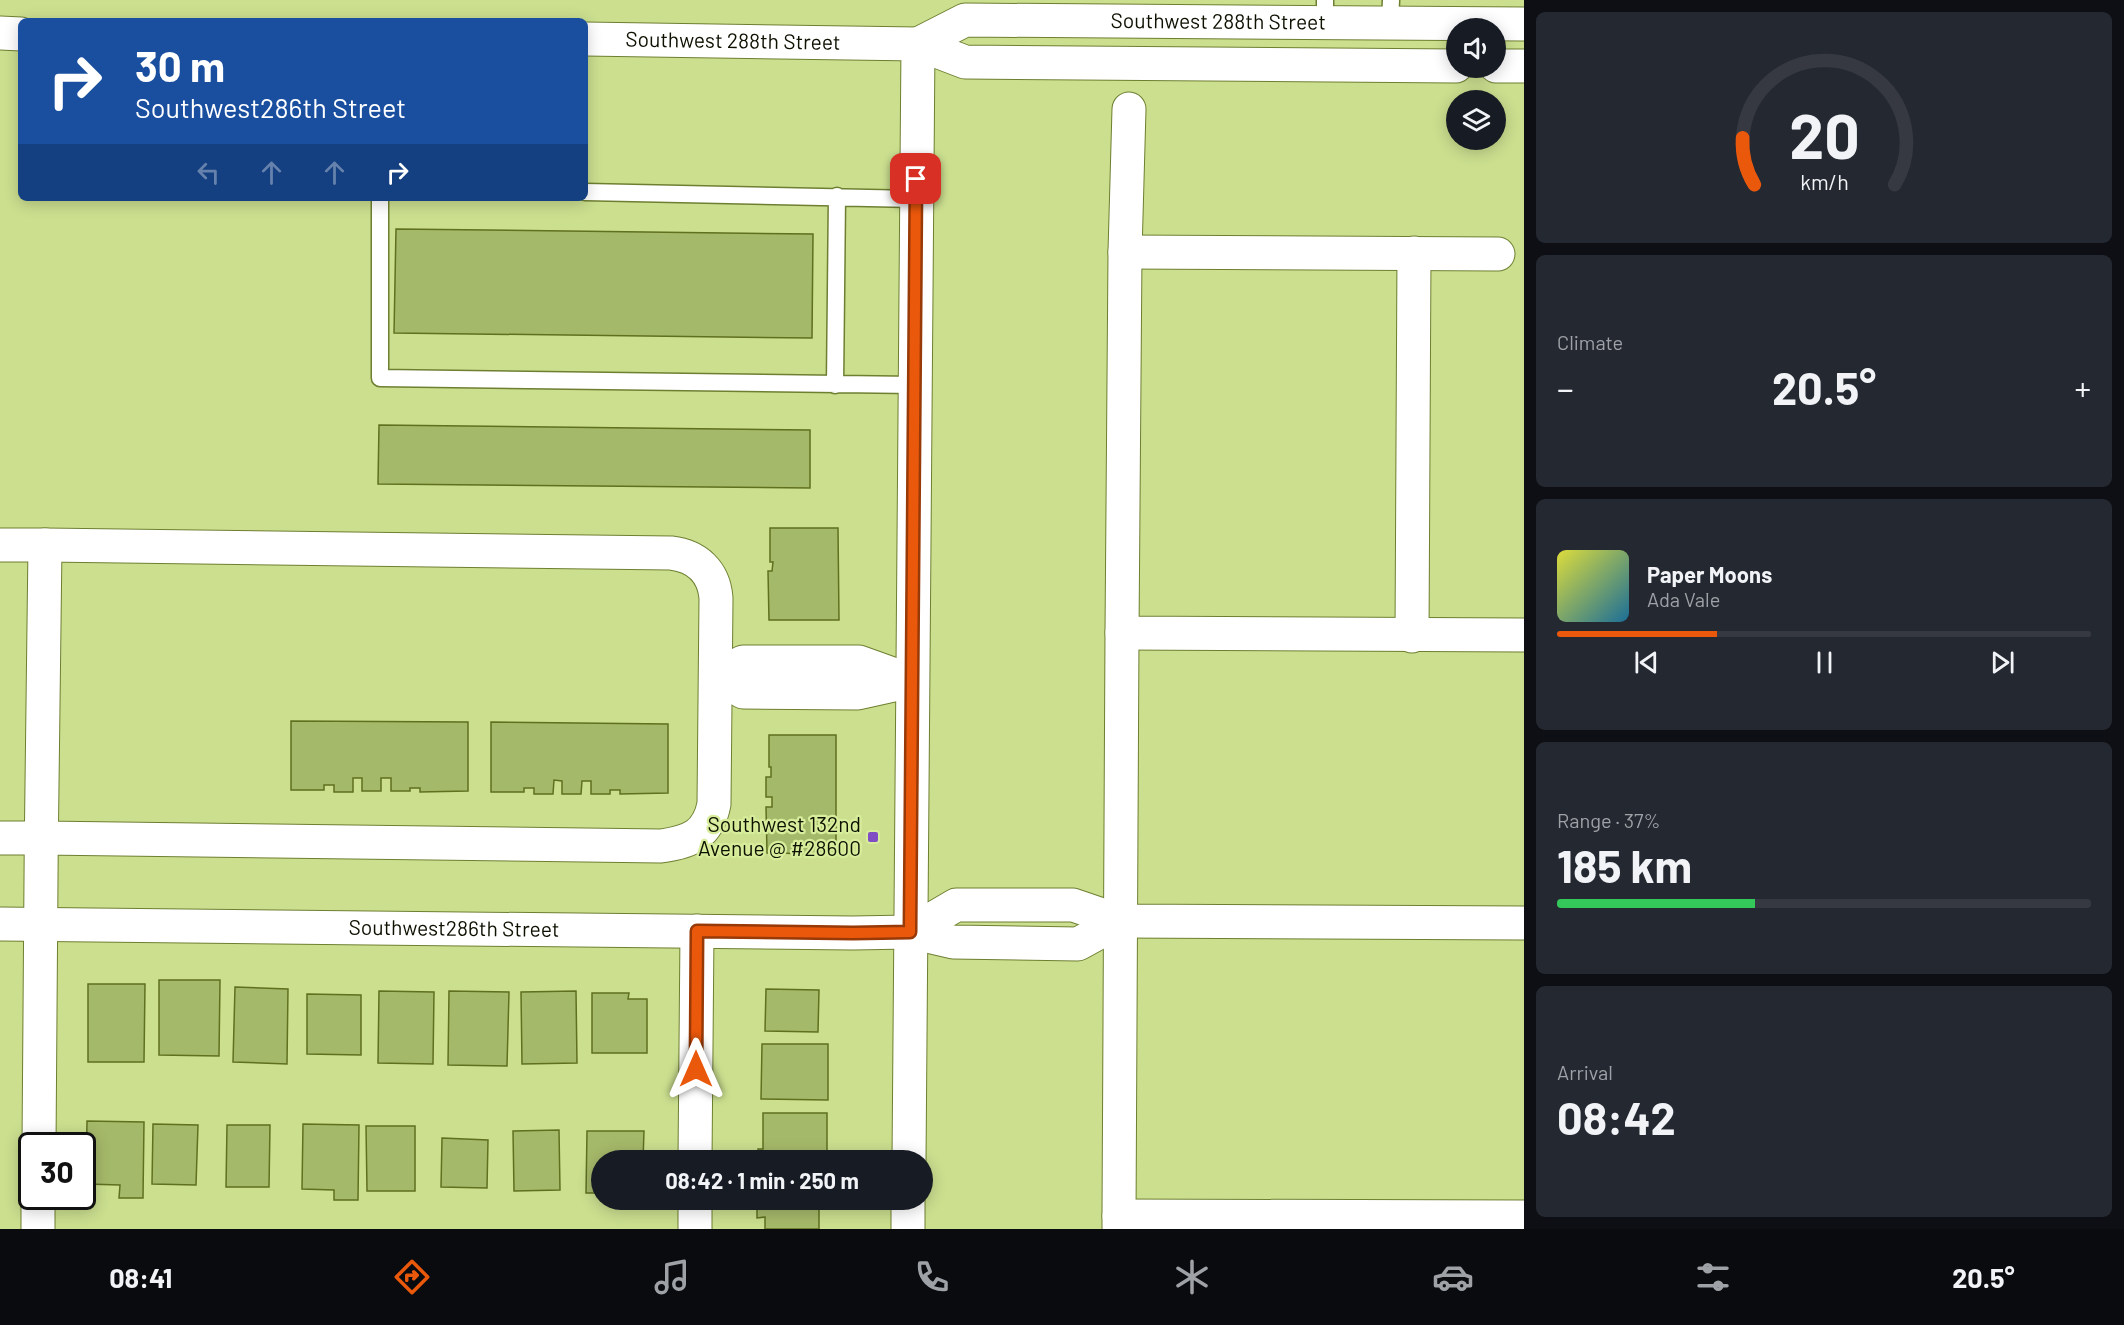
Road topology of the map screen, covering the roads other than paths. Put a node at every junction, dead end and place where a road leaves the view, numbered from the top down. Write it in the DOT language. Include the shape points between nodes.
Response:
graph roads {
  1 [pos="1325,11"];
  2 [pos="1391,12"];
  3 [pos="1524,24"];
  4 [pos="0,33"];
  5 [pos="18,34"];
  6 [pos="588,39"];
  7 [pos="918,44"];
  8 [pos="1446,66"];
  9 [pos="1506,66"];
  10 [pos="1524,66"];
  11 [pos="1129,109"];
  12 [pos="588,192"];
  13 [pos="837,196"];
  14 [pos="916,199"];
  15 [pos="380,201"];
  16 [pos="1125,252"];
  17 [pos="1414,253"];
  18 [pos="1498,254"];
  19 [pos="835,385"];
  20 [pos="915,385"];
  21 [pos="0,544"];
  22 [pos="45,545"];
  23 [pos="1122,633"];
  24 [pos="1524,635"];
  25 [pos="1412,636"];
  26 [pos="716,676"];
  27 [pos="912,681"];
  28 [pos="0,838"];
  29 [pos="42,838"];
  30 [pos="1120,921"];
  31 [pos="1524,923"];
  32 [pos="0,924"];
  33 [pos="41,925"];
  34 [pos="697,931"];
  35 [pos="910,932"];
  36 [pos="39,1132"];
  37 [pos="695,1150"];
  38 [pos="909,1150"];
  39 [pos="38,1210"];
  40 [pos="695,1210"];
  41 [pos="908,1210"];
  42 [pos="1524,1217"];
  43 [pos="1119,1222"];
  44 [pos="38,1229"];
  45 [pos="695,1229"];
  46 [pos="908,1229"];
  1 -- 2 [label="street, Southwest 288th Street"];
  1 -- 7 [label="street, Southwest 288th Street" via="965,21"];
  2 -- 3 [label="street, Southwest 288th Street"];
  4 -- 5 [label="street"];
  6 -- 7 [label="street, Southwest 288th Street"];
  7 -- 8 [label="street, Southwest 288th Street" via="965,63"];
  7 -- 14 [label="street"];
  9 -- 10 [label="street"];
  11 -- 16 [label="street"];
  12 -- 13 [label="lane"];
  13 -- 14 [label="lane"];
  13 -- 19 [label="lane"];
  14 -- 20 [label="street"];
  15 -- 19 [label="lane" via="380,378"];
  16 -- 17 [label="street"];
  16 -- 23 [label="street"];
  17 -- 18 [label="street"];
  17 -- 25 [label="street"];
  19 -- 20 [label="lane"];
  20 -- 27 [label="street"];
  21 -- 22 [label="street"];
  22 -- 26 [label="street" via="681,554 702,566 714,582"];
  22 -- 29 [label="street"];
  23 -- 25 [label="street"];
  23 -- 30 [label="street"];
  24 -- 25 [label="street"];
  26 -- 27 [label="street" via="743,662 859,662"];
  26 -- 29 [label="street" via="712,815 702,831 680,843 661,846"];
  27 -- 35 [label="street"];
  28 -- 29 [label="street"];
  29 -- 33 [label="street"];
  30 -- 31 [label="street"];
  30 -- 35 [label="street" via="1073,906 956,905"];
  30 -- 43 [label="street"];
  32 -- 33 [label="street, Southwest286th Street"];
  33 -- 34 [label="street, Southwest286th Street"];
  33 -- 36 [label="street"];
  34 -- 35 [label="street, Southwest286th Street"];
  34 -- 37 [label="street"];
  35 -- 38 [label="street"];
  39 -- 44 [label="street"];
  40 -- 45 [label="street"];
  41 -- 46 [label="street"];
  42 -- 43 [label="street"];
}
